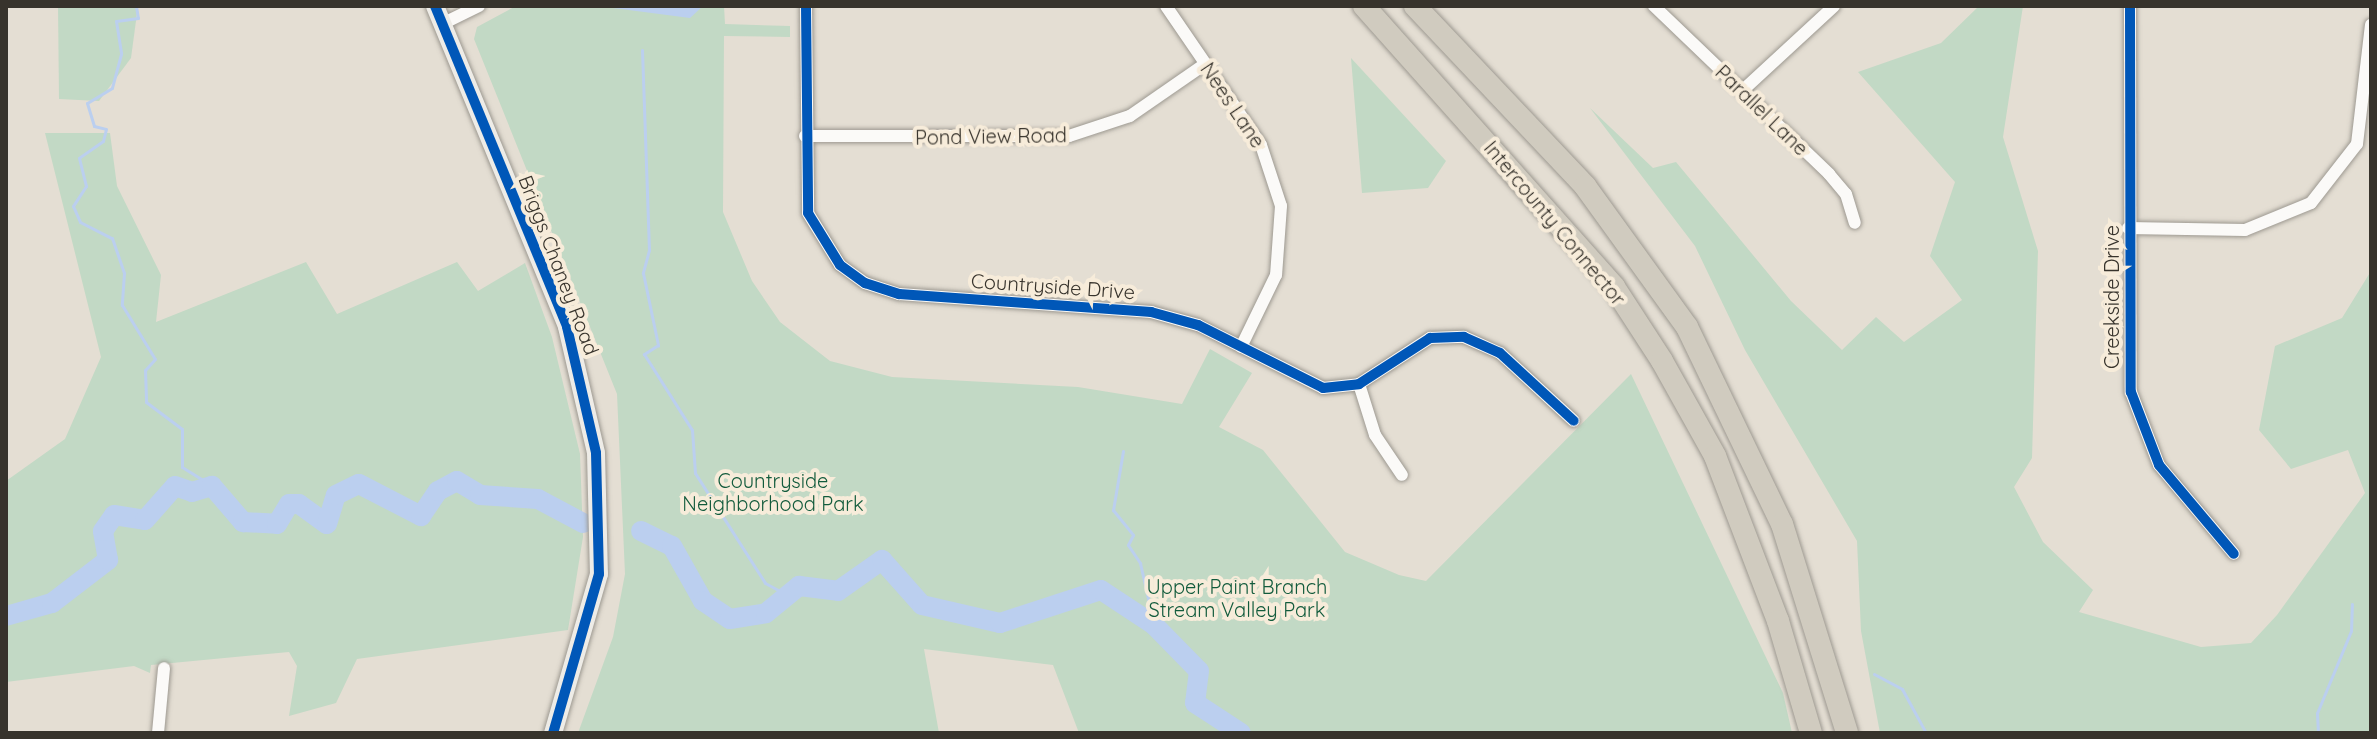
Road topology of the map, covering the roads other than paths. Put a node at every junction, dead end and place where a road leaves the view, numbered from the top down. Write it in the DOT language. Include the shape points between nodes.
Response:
graph roads {
  1 [pos="479,6"];
  2 [pos="806,6"];
  3 [pos="1166,6"];
  4 [pos="1364,6"];
  5 [pos="1415,6"];
  6 [pos="1654,6"];
  7 [pos="1834,6"];
  8 [pos="2130,6"];
  9 [pos="440,14"];
  10 [pos="2371,25"];
  11 [pos="1205,64"];
  12 [pos="1742,91"];
  13 [pos="805,136"];
  14 [pos="1855,223"];
  15 [pos="2128,228"];
  16 [pos="1241,347"];
  17 [pos="1359,384"];
  18 [pos="1574,421"];
  19 [pos="1402,475"];
  20 [pos="2234,554"];
  21 [pos="164,668"];
  22 [pos="158,733"];
  23 [pos="553,733"];
  24 [pos="1811,733"];
  25 [pos="1847,733"];
  1 -- 9 [label="street"];
  2 -- 13 [label="street, Countryside Drive"];
  3 -- 11 [label="street, Nees Lane"];
  4 -- 24 [label="highway, Intercounty Connector" via="1614,287 1662,361 1715,456"];
  5 -- 25 [label="highway, Intercounty Connector" via="1593,197 1687,327 1782,524"];
  6 -- 12 [label="street, Parallel Lane"];
  7 -- 12 [label="street"];
  8 -- 15 [label="street, Creekside Drive"];
  9 -- 23 [label="main road, Briggs Chaney Road" via="567,327 596,453 599,574"];
  10 -- 15 [label="street" via="2357,144 2311,203 2245,230"];
  11 -- 13 [label="street, Pond View Road" via="1130,116 1069,136"];
  11 -- 16 [label="street, Nees Lane" via="1261,145 1281,206 1276,275"];
  12 -- 14 [label="street, Parallel Lane" via="1846,194"];
  13 -- 16 [label="street, Countryside Drive" via="808,213 840,265 865,283 899,294 1151,312"];
  15 -- 20 [label="street, Creekside Drive" via="2128,369 2146,443"];
  16 -- 17 [label="street, Countryside Drive" via="1323,388"];
  17 -- 18 [label="street, Countryside Drive" via="1430,338 1464,337 1500,353"];
  17 -- 19 [label="street" via="1375,435"];
  21 -- 22 [label="street"];
}
